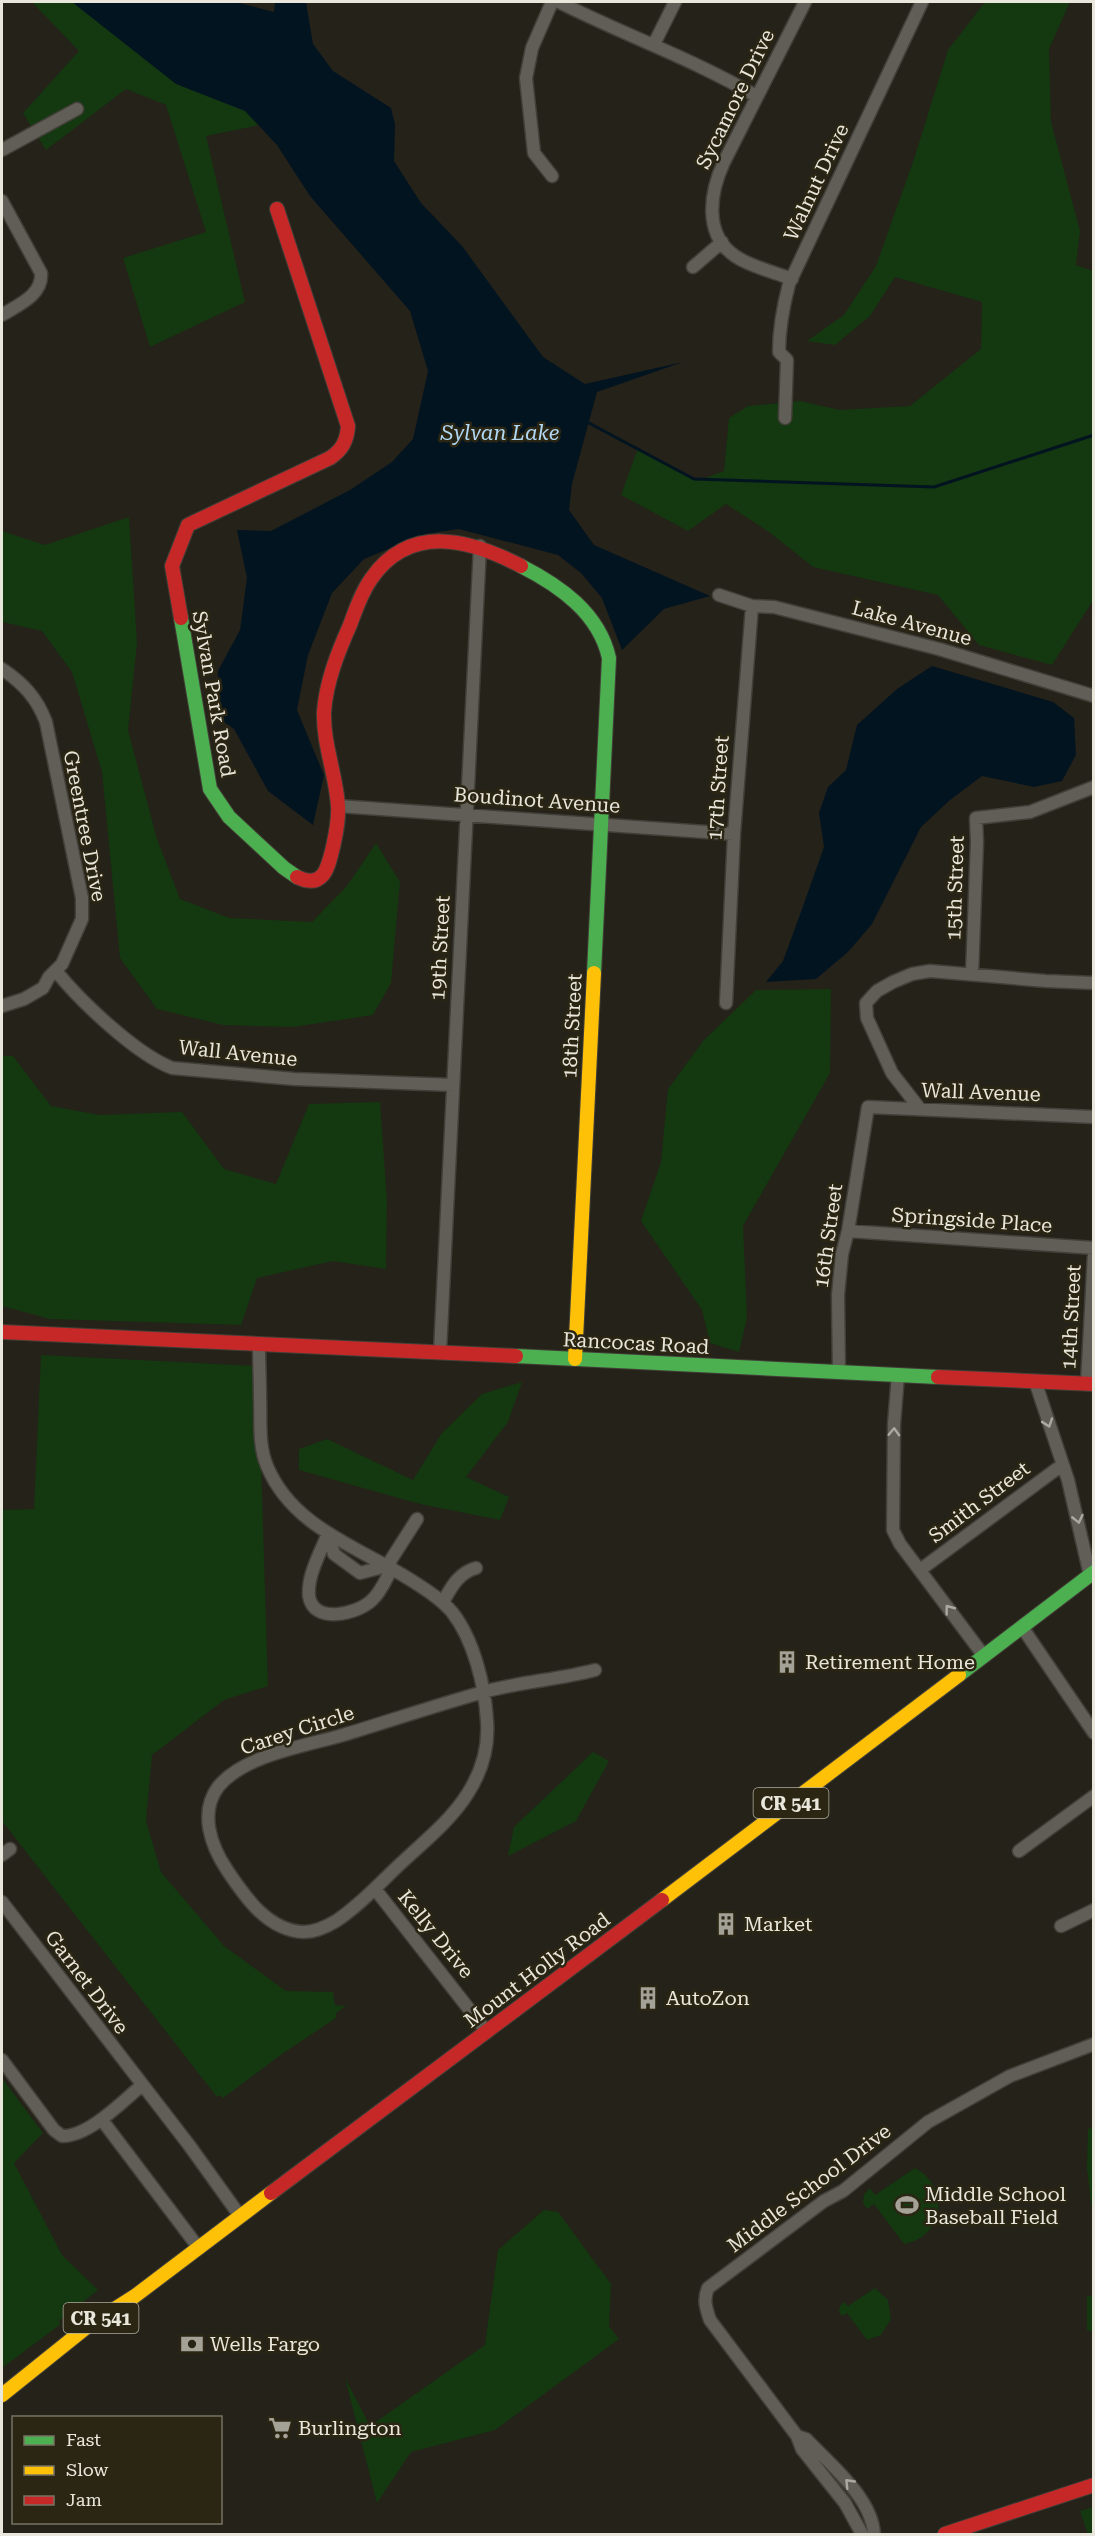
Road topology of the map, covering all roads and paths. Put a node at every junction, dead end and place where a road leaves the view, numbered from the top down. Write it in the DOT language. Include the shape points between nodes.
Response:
graph roads {
  1 [pos="552,2"];
  2 [pos="559,2"];
  3 [pos="675,2"];
  4 [pos="805,2"];
  5 [pos="922,2"];
  6 [pos="654,44"];
  7 [pos="756,96"];
  8 [pos="77,109"];
  9 [pos="2,150"];
  10 [pos="552,176"];
  11 [pos="2,201"];
  12 [pos="277,209"];
  13 [pos="722,242"];
  14 [pos="693,267"];
  15 [pos="792,279"];
  16 [pos="2,315"];
  17 [pos="785,418"];
  18 [pos="480,546"];
  19 [pos="719,595"];
  20 [pos="752,606"];
  21 [pos="2,669"];
  22 [pos="608,694"];
  23 [pos="1094,696"];
  24 [pos="1094,787"];
  25 [pos="338,806"];
  26 [pos="467,815"];
  27 [pos="602,824"];
  28 [pos="734,834"];
  29 [pos="56,971"];
  30 [pos="972,974"];
  31 [pos="1094,983"];
  32 [pos="726,1003"];
  33 [pos="2,1006"];
  34 [pos="453,1085"];
  35 [pos="868,1107"];
  36 [pos="920,1109"];
  37 [pos="1094,1117"];
  38 [pos="848,1231"];
  39 [pos="1094,1248"];
  40 [pos="1094,1253"];
  41 [pos="2,1332"];
  42 [pos="259,1344"];
  43 [pos="440,1352"];
  44 [pos="575,1359"];
  45 [pos="839,1372"];
  46 [pos="898,1375"];
  47 [pos="1035,1382"];
  48 [pos="1090,1384"];
  49 [pos="1062,1465"];
  50 [pos="417,1519"];
  51 [pos="328,1533"];
  52 [pos="390,1567"];
  53 [pos="476,1568"];
  54 [pos="920,1570"];
  55 [pos="1092,1573"];
  56 [pos="443,1602"];
  57 [pos="1022,1627"];
  58 [pos="984,1656"];
  59 [pos="595,1670"];
  60 [pos="483,1692"];
  61 [pos="1094,1733"];
  62 [pos="1094,1796"];
  63 [pos="1018,1851"];
  64 [pos="375,1889"];
  65 [pos="2,1902"];
  66 [pos="1094,1910"];
  67 [pos="1061,1926"];
  68 [pos="488,2032"];
  69 [pos="1094,2044"];
  70 [pos="2,2060"];
  71 [pos="141,2086"];
  72 [pos="102,2120"];
  73 [pos="240,2216"];
  74 [pos="198,2247"];
  75 [pos="2,2395"];
  76 [pos="797,2436"];
  77 [pos="1094,2485"];
  78 [pos="862,2535"];
  79 [pos="874,2535"];
  80 [pos="945,2535"];
  1 -- 10 [label="street" via="532,48 526,78 534,153"];
  2 -- 6 [label="street"];
  3 -- 6 [label="street"];
  4 -- 7 [label="street, Sycamore Drive"];
  5 -- 15 [label="street, Walnut Drive"];
  6 -- 7 [label="street"];
  7 -- 13 [label="street, Sycamore Drive" via="716,181 711,210"];
  8 -- 9 [label="street"];
  11 -- 16 [label="street" via="42,280 34,294"];
  12 -- 25 [label="main road, Sylvan Park Road" via="348,435 345,445 330,458 188,525 172,573 214,799 283,869 309,881 328,868"];
  13 -- 14 [label="street"];
  13 -- 15 [label="street" via="737,257"];
  15 -- 17 [label="street, Walnut Drive" via="779,335 779,352 787,360"];
  18 -- 22 [label="main road, Sylvan Park Road" via="543,579 581,607 608,651"];
  18 -- 25 [label="main road, Sylvan Park Road" via="446,540 415,545 396,554 372,576 341,648 325,703"];
  18 -- 26 [label="street, 19th Street"];
  19 -- 20 [label="street, Lake Avenue"];
  20 -- 23 [label="street, Lake Avenue" via="774,607 939,649"];
  20 -- 28 [label="street, 17th Street"];
  21 -- 29 [label="street, Greentree Drive" via="26,686 46,722 82,898 82,919"];
  22 -- 27 [label="main road, 18th Street"];
  24 -- 30 [label="street, 15th Street" via="1030,812 975,818"];
  25 -- 26 [label="street, Boudinot Avenue"];
  26 -- 27 [label="street, Boudinot Avenue"];
  26 -- 34 [label="street, 19th Street"];
  27 -- 28 [label="street, Boudinot Avenue"];
  27 -- 44 [label="main road, 18th Street"];
  28 -- 32 [label="street, 17th Street"];
  29 -- 33 [label="street, Greentree Drive" via="37,992"];
  29 -- 34 [label="street, Wall Avenue" via="134,1045 172,1068 294,1079"];
  30 -- 31 [label="street"];
  30 -- 36 [label="street" via="912,974 877,991 866,1004 867,1018 892,1073"];
  34 -- 43 [label="street, 19th Street"];
  35 -- 36 [label="street, Wall Avenue"];
  35 -- 38 [label="street, 16th Street"];
  36 -- 37 [label="street, Wall Avenue"];
  38 -- 39 [label="street, Springside Place"];
  38 -- 45 [label="street, 16th Street" via="838,1295"];
  40 -- 48 [label="street, 14th Street"];
  41 -- 42 [label="main road, Rancocas Road"];
  42 -- 43 [label="main road, Rancocas Road"];
  42 -- 51 [label="street" via="260,1436 266,1465 291,1503"];
  43 -- 44 [label="main road, Rancocas Road"];
  44 -- 45 [label="main road, Rancocas Road"];
  45 -- 46 [label="main road, Rancocas Road"];
  46 -- 47 [label="main road, Rancocas Road"];
  54 -- 46 [label="street, one-way" via="900,1544 892,1523"];
  47 -- 48 [label="main road, Rancocas Road"];
  47 -- 49 [label="street, one-way"];
  49 -- 54 [label="street, Smith Street"];
  49 -- 55 [label="street, one-way"];
  50 -- 52 [label="street"];
  51 -- 52 [label="street"];
  51 -- 52 [label="street" via="334,1554 360,1573"];
  51 -- 52 [label="street" via="309,1588 310,1601 320,1611 338,1615 366,1605 377,1594"];
  52 -- 56 [label="street"];
  53 -- 56 [label="street" via="455,1582"];
  58 -- 54 [label="street, one-way"];
  55 -- 57 [label="main road, Mount Holly Road / CR 541"];
  56 -- 60 [label="street, Carey Circle" via="466,1637"];
  57 -- 58 [label="main road, Mount Holly Road / CR 541"];
  57 -- 61 [label="street"];
  58 -- 68 [label="main road, Mount Holly Road / CR 541"];
  59 -- 60 [label="street, Carey Circle"];
  60 -- 64 [label="street, Carey Circle" via="488,1735 480,1769 463,1800"];
  60 -- 64 [label="street, Carey Circle" via="272,1755 242,1768 216,1790 209,1809 209,1830 216,1851 248,1899 272,1921 293,1930 318,1930 339,1919"];
  62 -- 63 [label="street"];
  64 -- 68 [label="street, Kelly Drive"];
  65 -- 71 [label="street, Garnet Drive"];
  66 -- 67 [label="street"];
  68 -- 73 [label="main road, Mount Holly Road / CR 541"];
  69 -- 76 [label="street, Middle School Drive" via="1010,2076 928,2122 843,2191 708,2288 705,2307 710,2320"];
  70 -- 72 [label="street" via="58,2134 68,2137"];
  71 -- 72 [label="street"];
  71 -- 73 [label="street, Garnet Drive"];
  72 -- 74 [label="street"];
  73 -- 74 [label="main road, Mount Holly Road / CR 541"];
  74 -- 75 [label="main road, Mount Holly Road / CR 541" via="135,2296 88,2326"];
  76 -- 78 [label="street, Middle School Drive"];
  79 -- 76 [label="street, Middle School Drive, one-way" via="857,2491 806,2439"];
  77 -- 80 [label="main road"];
}
